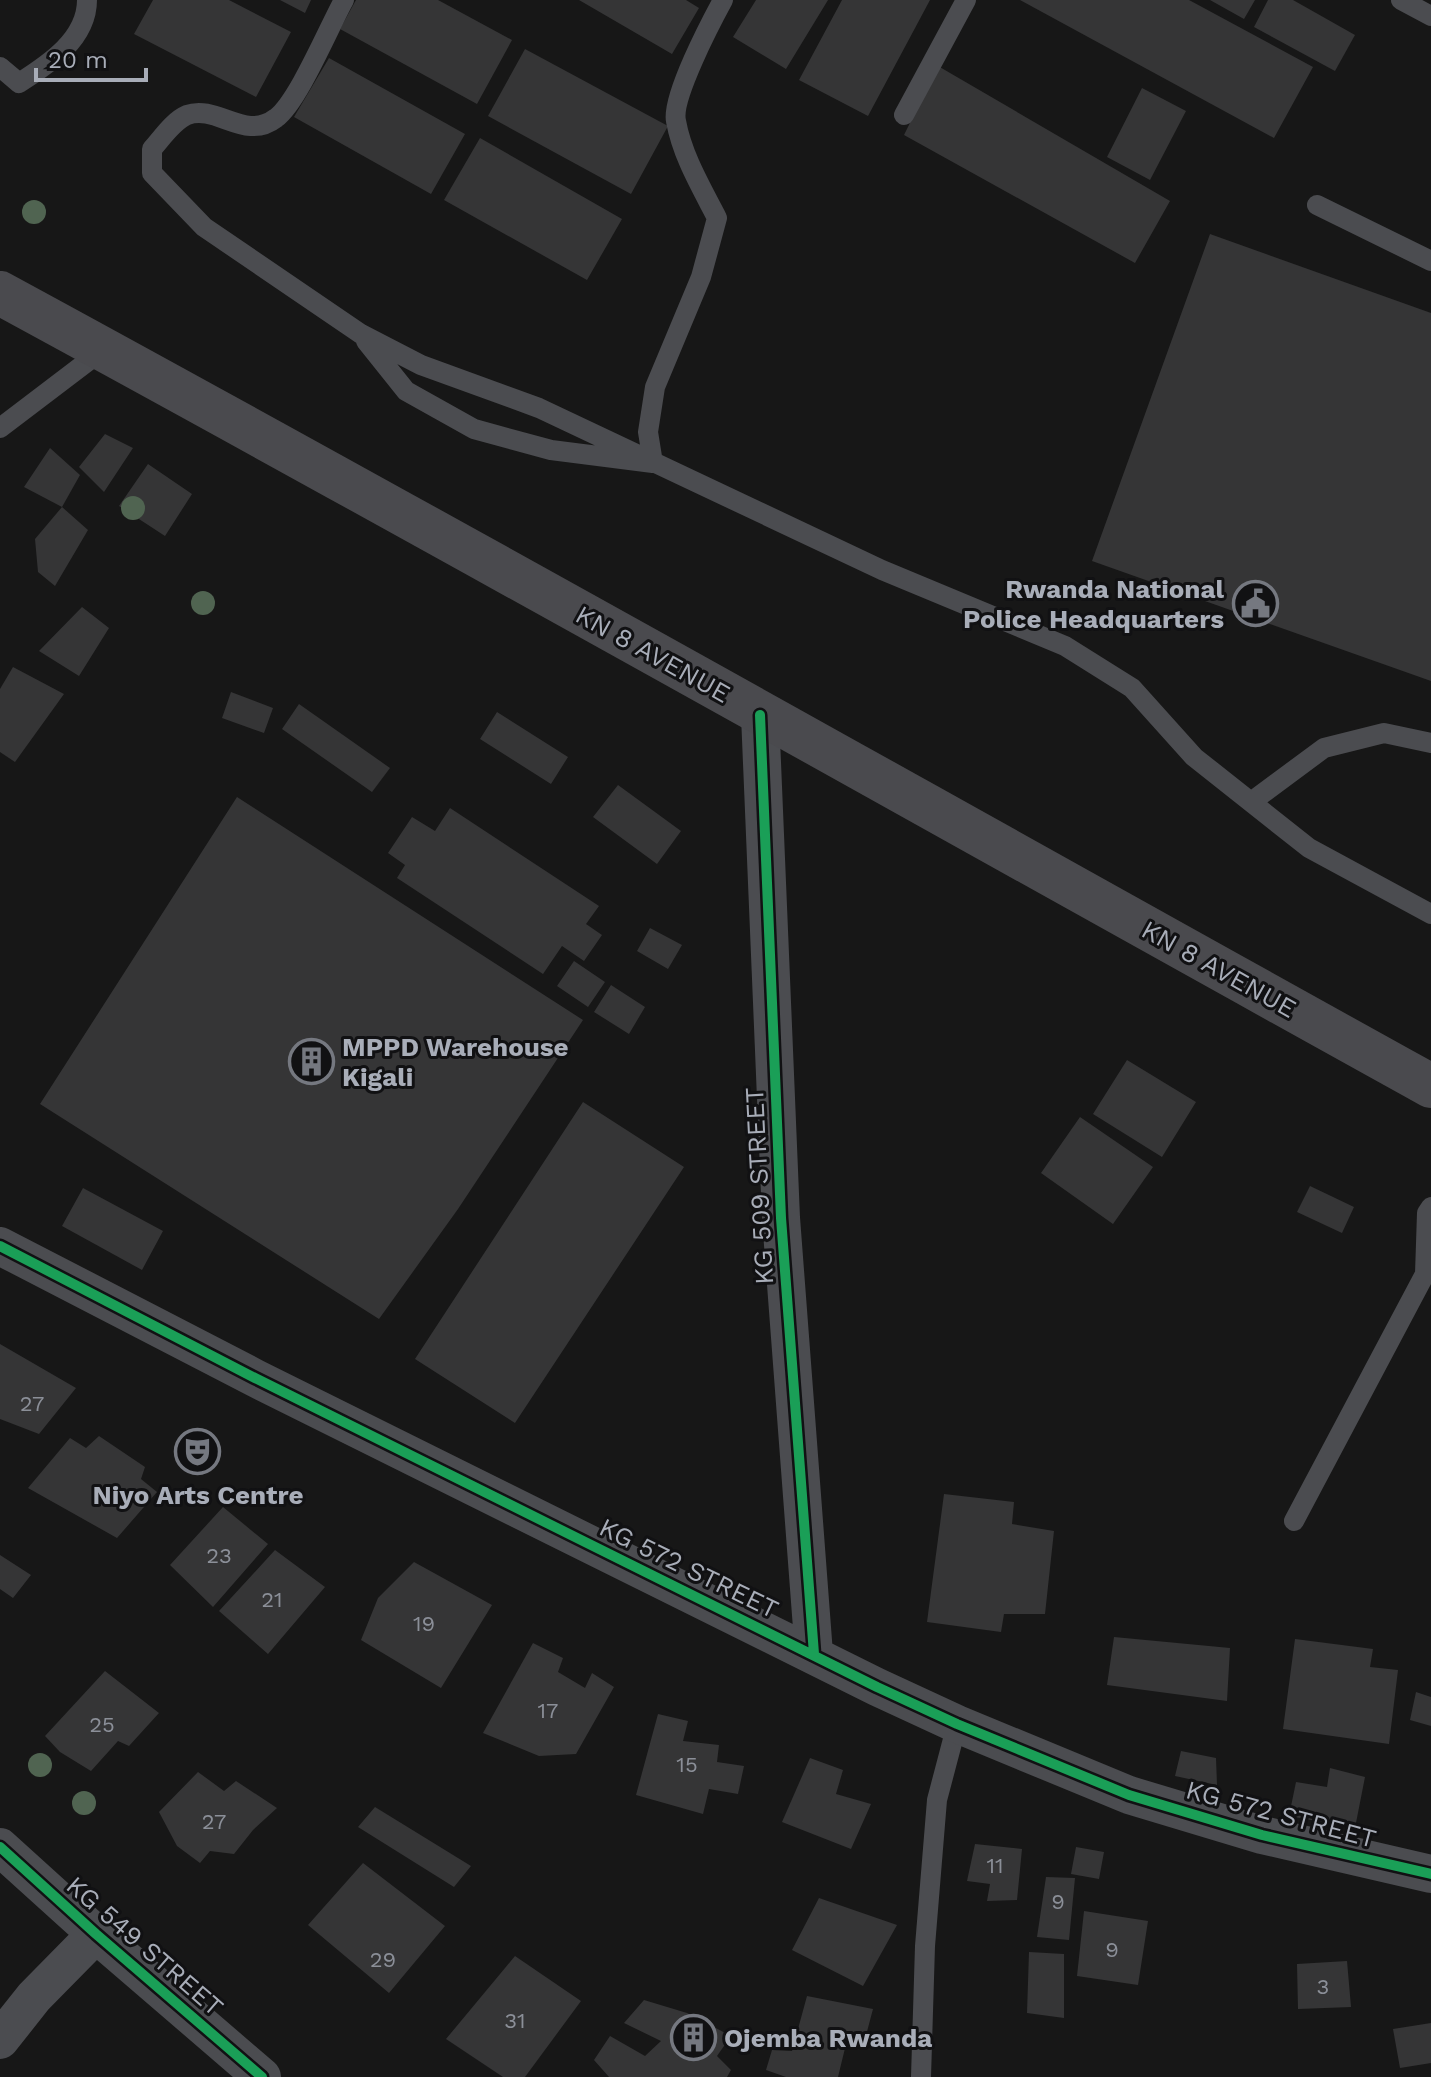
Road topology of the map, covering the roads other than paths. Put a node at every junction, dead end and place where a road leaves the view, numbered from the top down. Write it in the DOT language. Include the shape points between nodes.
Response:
graph roads {
  1 [pos="87,0"];
  2 [pos="344,0"];
  3 [pos="723,0"];
  4 [pos="966,0"];
  5 [pos="1401,0"];
  6 [pos="1431,16"];
  7 [pos="0,67"];
  8 [pos="904,115"];
  9 [pos="1317,205"];
  10 [pos="1431,261"];
  11 [pos="0,293"];
  12 [pos="361,334"];
  13 [pos="104,349"];
  14 [pos="0,428"];
  15 [pos="653,463"];
  16 [pos="760,715"];
  17 [pos="1431,743"];
  18 [pos="1251,802"];
  19 [pos="1431,914"];
  20 [pos="1431,1086"];
  21 [pos="1431,1207"];
  22 [pos="0,1246"];
  23 [pos="1294,1521"];
  24 [pos="814,1654"];
  25 [pos="957,1724"];
  26 [pos="0,1847"];
  27 [pos="1431,1874"];
  28 [pos="96,1934"];
  29 [pos="0,2040"];
  30 [pos="262,2077"];
  31 [pos="921,2077"];
  1 -- 7 [label="lane" via="87,17 69,44 42,68 19,83"];
  2 -- 12 [label="lane" via="277,118 241,126 212,114 188,115 152,149 152,173 204,227"];
  3 -- 15 [label="lane" via="702,35 675,117 691,168 717,218 701,277 655,387 648,432"];
  4 -- 8 [label="lane"];
  5 -- 6 [label="lane"];
  9 -- 10 [label="lane"];
  11 -- 13 [label="main road, KN 8 AVENUE"];
  12 -- 15 [label="lane" via="421,365 539,408"];
  12 -- 15 [label="lane" via="406,391 474,429 551,450"];
  13 -- 14 [label="lane"];
  13 -- 16 [label="main road, KN 8 AVENUE"];
  15 -- 18 [label="lane" via="882,570 1065,646 1132,688 1194,757"];
  16 -- 20 [label="main road, KN 8 AVENUE"];
  16 -- 24 [label="street, KG 509 STREET" via="781,1218"];
  17 -- 18 [label="lane" via="1384,733 1324,748"];
  18 -- 19 [label="lane" via="1309,848"];
  21 -- 23 [label="lane" via="1425,1274"];
  22 -- 24 [label="street, KG 572 STREET"];
  24 -- 25 [label="street, KG 572 STREET"];
  25 -- 27 [label="street, KG 572 STREET" via="1129,1795 1262,1835"];
  25 -- 31 [label="lane" via="937,1800"];
  26 -- 28 [label="street, KG 549 STREET"];
  28 -- 29 [label="street"];
  28 -- 30 [label="street, KG 549 STREET"];
}
